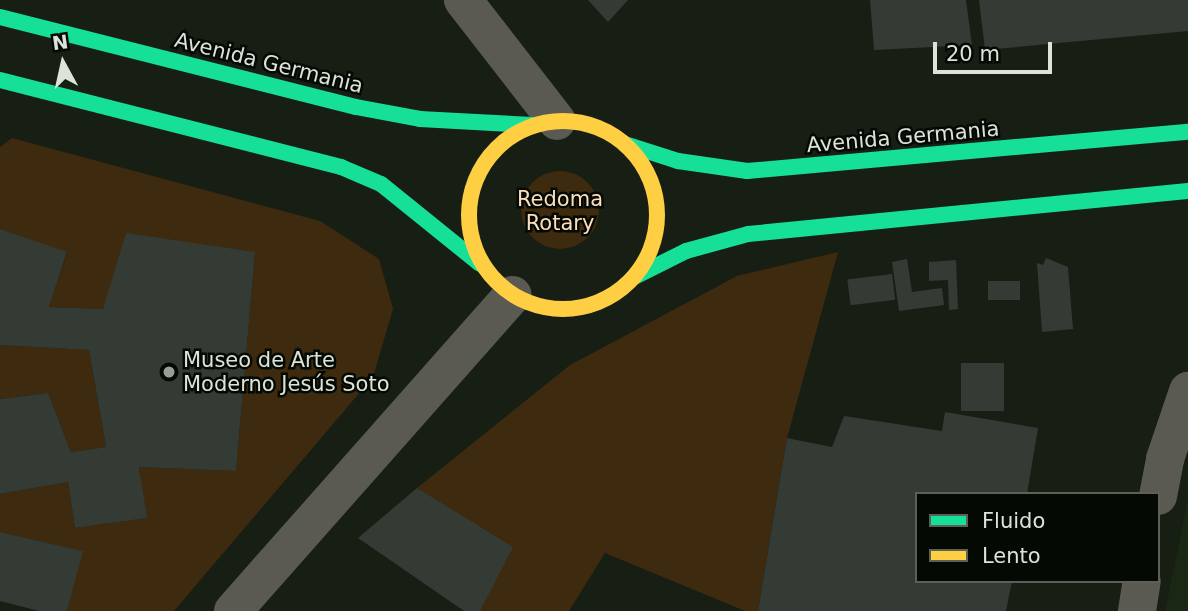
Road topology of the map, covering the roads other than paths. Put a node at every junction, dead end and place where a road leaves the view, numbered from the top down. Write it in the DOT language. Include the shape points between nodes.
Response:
graph roads {
  1 [pos="463,0"];
  2 [pos="0,17"];
  3 [pos="0,80"];
  4 [pos="545,123"];
  5 [pos="1188,132"];
  6 [pos="625,144"];
  7 [pos="1188,191"];
  8 [pos="484,267"];
  9 [pos="634,277"];
  10 [pos="513,295"];
  11 [pos="1188,391"];
  12 [pos="1159,492"];
  13 [pos="1142,583"];
  14 [pos="233,611"];
  15 [pos="1137,611"];
  1 -- 4 [label="street"];
  2 -- 4 [label="street, Avenida Germania" via="356,107 420,119"];
  3 -- 8 [label="street" via="341,167 381,184"];
  4 -- 6 [label="street" via="593,126"];
  4 -- 8 [label="street" via="491,152 478,173 468,221"];
  5 -- 6 [label="street, Avenida Germania" via="747,171 678,161"];
  6 -- 9 [label="street" via="653,184 657,208 656,233"];
  7 -- 9 [label="street" via="748,234 686,251"];
  8 -- 10 [label="street"];
  9 -- 10 [label="street" via="605,299 569,309 544,308"];
  10 -- 14 [label="street"];
  11 -- 12 [label="street"];
  13 -- 15 [label="street"];
}
